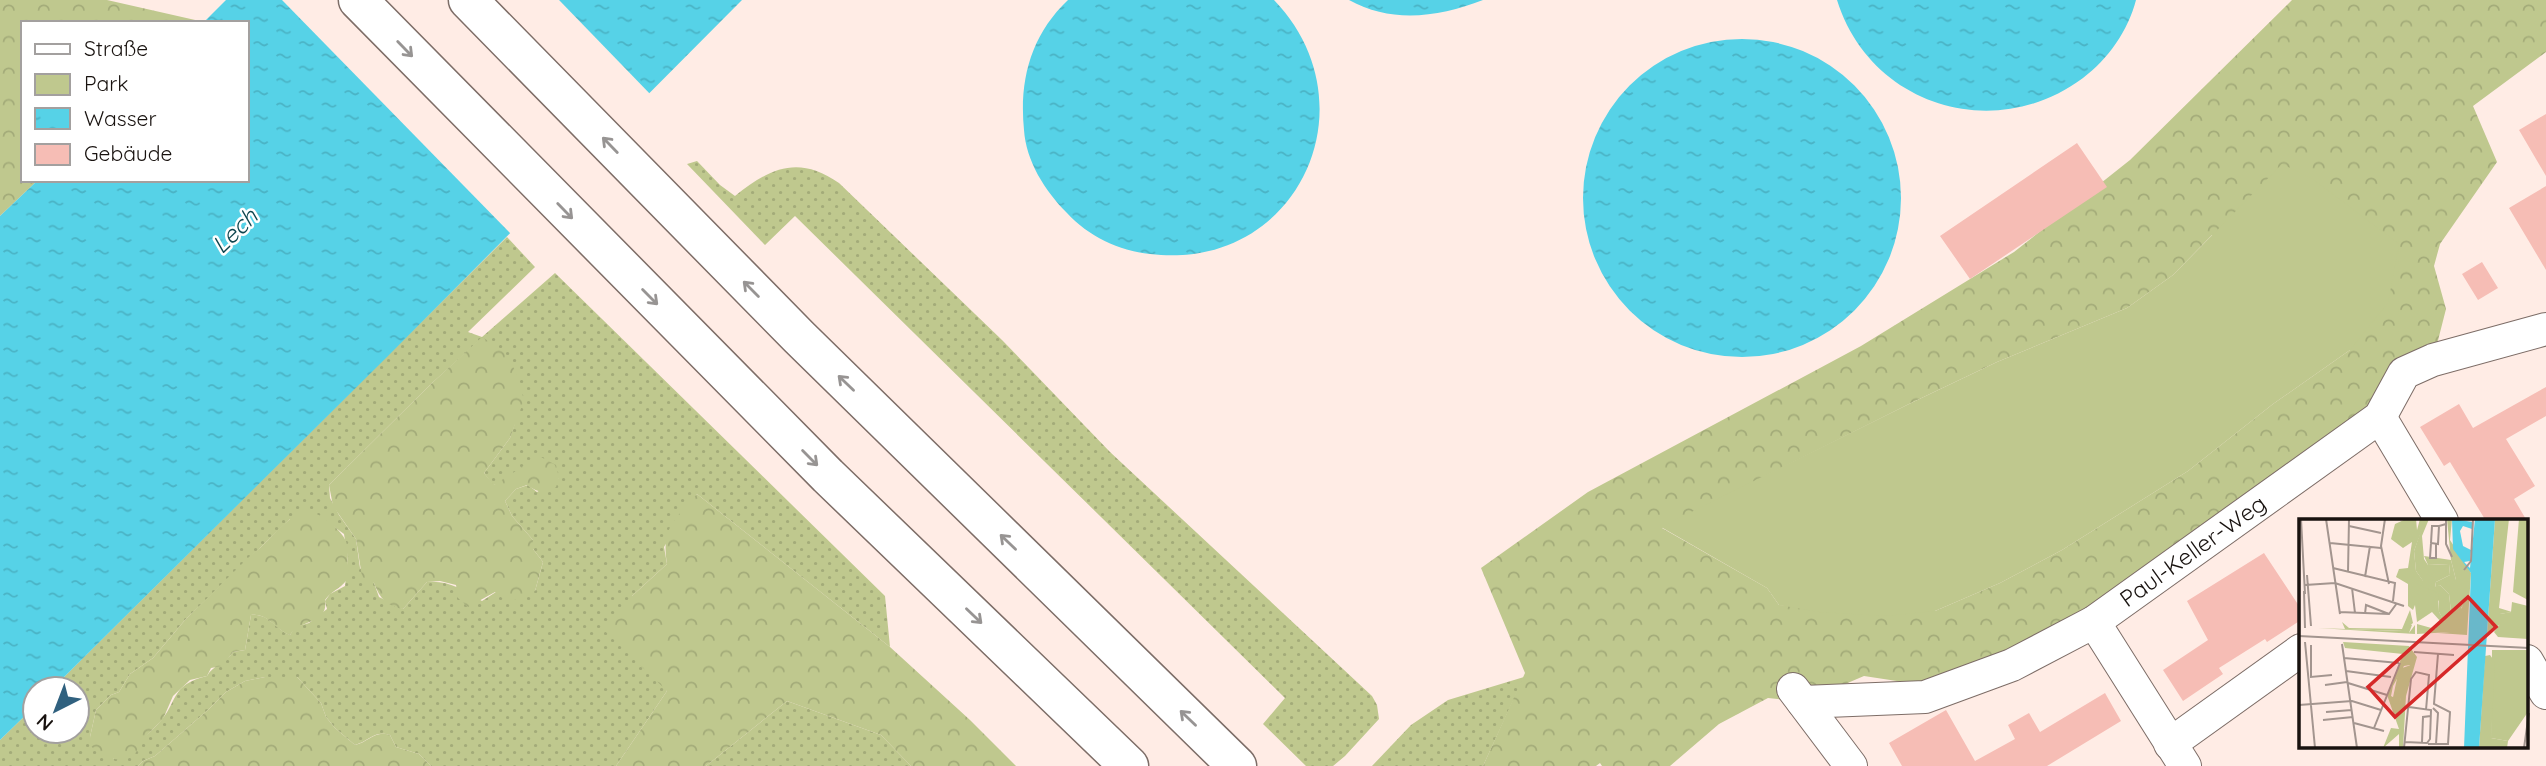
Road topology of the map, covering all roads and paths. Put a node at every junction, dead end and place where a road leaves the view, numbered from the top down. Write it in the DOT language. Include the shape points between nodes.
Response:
graph roads {
  1 [pos="358,0"];
  2 [pos="468,0"];
  3 [pos="2546,329"];
  4 [pos="2380,417"];
  5 [pos="2441,519"];
  6 [pos="2094,622"];
  7 [pos="2299,652"];
  8 [pos="2528,663"];
  9 [pos="2546,693"];
  10 [pos="2178,755"];
  11 [pos="1129,766"];
  12 [pos="1237,766"];
  13 [pos="1851,766"];
  1 -- 11 [label="highway, one-way" via="828,476"];
  12 -- 2 [label="highway, one-way" via="799,337"];
  3 -- 4 [label="street, Paul-Keller-Weg" via="2433,360 2404,373"];
  4 -- 5 [label="street"];
  4 -- 6 [label="street, Paul-Keller-Weg"];
  6 -- 10 [label="street"];
  6 -- 13 [label="street, Paul-Keller-Weg" via="2012,665 1925,697 1797,694"];
  7 -- 10 [label="street"];
  8 -- 9 [label="street"];
}
